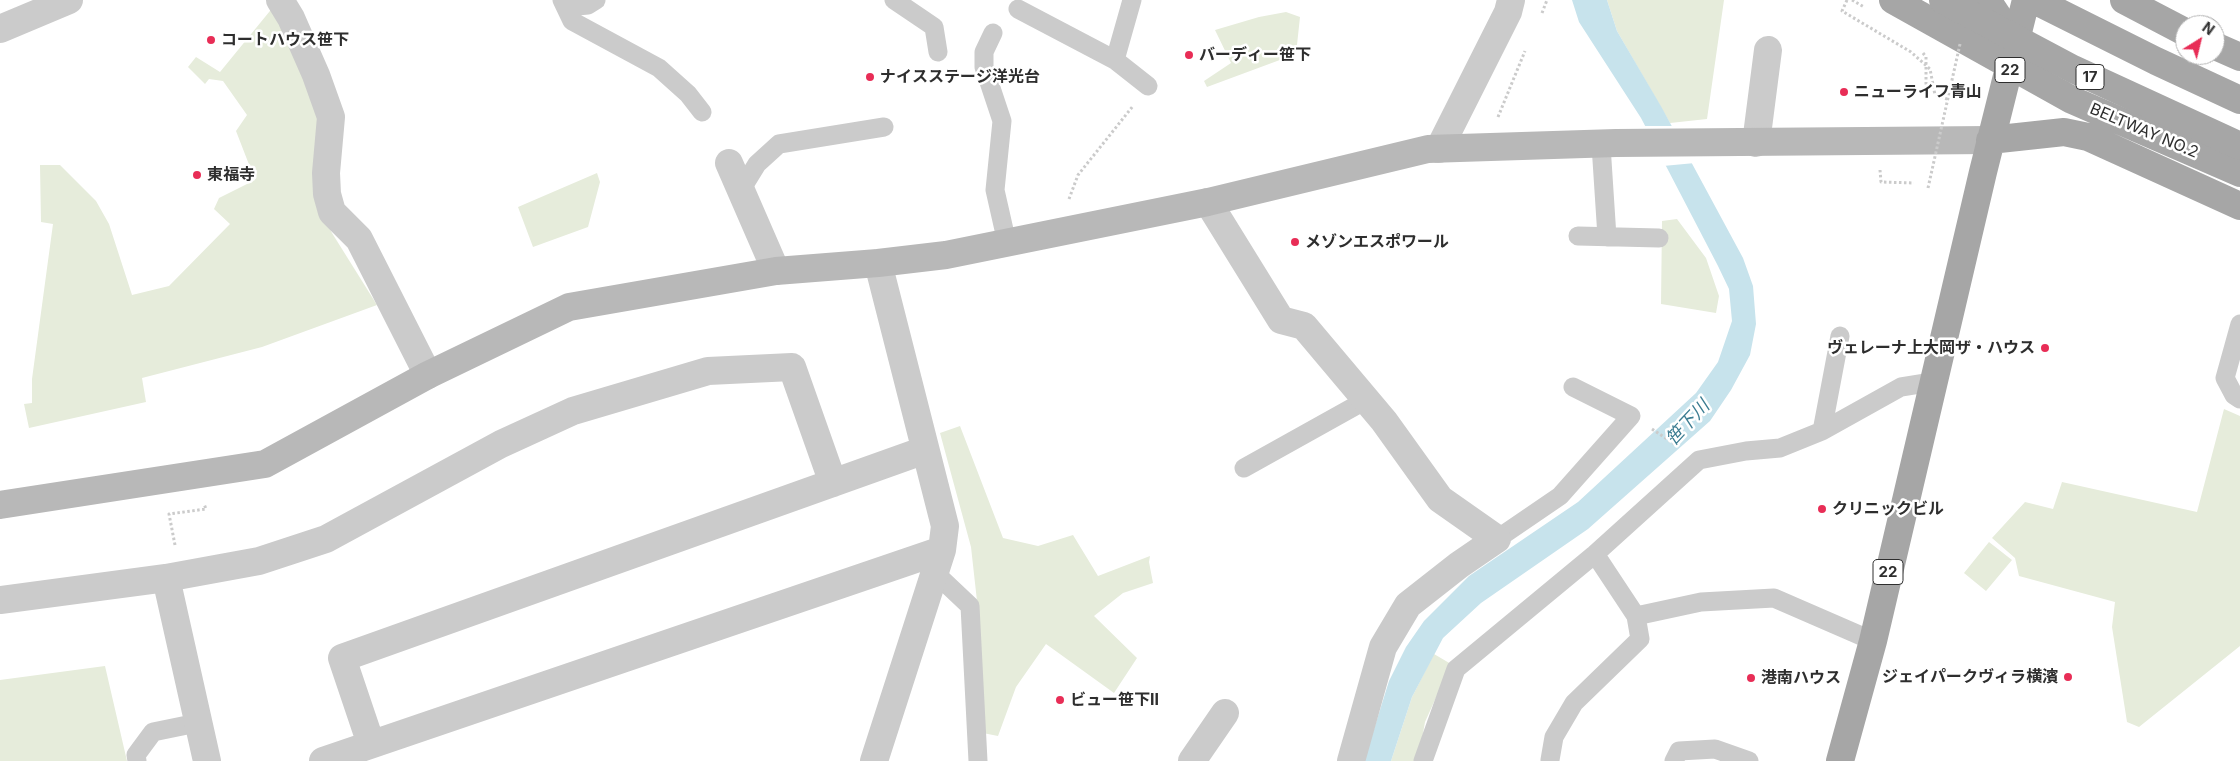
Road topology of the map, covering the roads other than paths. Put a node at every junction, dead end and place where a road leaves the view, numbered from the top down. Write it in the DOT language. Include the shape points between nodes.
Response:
graph roads {
  1 [pos="69,0"];
  2 [pos="280,0"];
  3 [pos="596,0"];
  4 [pos="894,0"];
  5 [pos="1132,0"];
  6 [pos="1511,0"];
  7 [pos="1892,0"];
  8 [pos="1943,0"];
  9 [pos="1987,0"];
  10 [pos="2026,0"];
  11 [pos="2034,0"];
  12 [pos="2124,0"];
  13 [pos="564,3"];
  14 [pos="1018,9"];
  15 [pos="2175,27"];
  16 [pos="0,29"];
  17 [pos="993,33"];
  18 [pos="1768,50"];
  19 [pos="2225,50"];
  20 [pos="938,52"];
  21 [pos="2240,57"];
  22 [pos="1115,60"];
  23 [pos="2011,65"];
  24 [pos="1148,86"];
  25 [pos="2240,100"];
  26 [pos="702,112"];
  27 [pos="884,127"];
  28 [pos="1990,140"];
  29 [pos="1756,142"];
  30 [pos="1609,144"];
  31 [pos="2240,146"];
  32 [pos="1439,148"];
  33 [pos="729,163"];
  34 [pos="2240,172"];
  35 [pos="741,190"];
  36 [pos="1208,202"];
  37 [pos="2240,206"];
  38 [pos="1578,236"];
  39 [pos="1607,237"];
  40 [pos="1659,238"];
  41 [pos="1007,243"];
  42 [pos="878,263"];
  43 [pos="776,271"];
  44 [pos="2240,324"];
  45 [pos="1840,336"];
  46 [pos="428,375"];
  47 [pos="1932,382"];
  48 [pos="1573,387"];
  49 [pos="2240,399"];
  50 [pos="1366,400"];
  51 [pos="1822,431"];
  52 [pos="925,450"];
  53 [pos="1244,468"];
  54 [pos="833,483"];
  55 [pos="0,505"];
  56 [pos="1497,539"];
  57 [pos="1595,554"];
  58 [pos="938,561"];
  59 [pos="173,576"];
  60 [pos="0,600"];
  61 [pos="1636,616"];
  62 [pos="1873,641"];
  63 [pos="1225,713"];
  64 [pos="197,723"];
  65 [pos="371,744"];
  66 [pos="877,760"];
  67 [pos="137,761"];
  68 [pos="207,761"];
  69 [pos="323,761"];
  70 [pos="978,761"];
  71 [pos="1192,761"];
  72 [pos="1351,761"];
  73 [pos="1424,761"];
  74 [pos="1548,761"];
  75 [pos="1674,761"];
  76 [pos="1750,761"];
  77 [pos="1840,761"];
  1 -- 16 [label="street"];
  2 -- 46 [label="street" via="316,75 331,117 326,173 332,212 359,239"];
  3 -- 13 [label="lane" via="588,5"];
  4 -- 20 [label="lane" via="934,27"];
  5 -- 22 [label="lane"];
  6 -- 32 [label="street" via="1508,12"];
  7 -- 23 [label="main road, BELTWAY NO.2 / 17"];
  8 -- 31 [label="main road, BELTWAY NO.2 / 17, bridge" via="2073,69"];
  9 -- 23 [label="main road" via="1997,15"];
  10 -- 23 [label="main road, 22"];
  11 -- 25 [label="main road"];
  12 -- 15 [label="main road"];
  13 -- 26 [label="lane" via="572,21 659,68 688,94"];
  14 -- 22 [label="lane"];
  17 -- 41 [label="lane" via="984,52 984,66 1002,121 995,190"];
  18 -- 29 [label="street"];
  19 -- 21 [label="main road"];
  22 -- 24 [label="lane"];
  23 -- 28 [label="main road, 22"];
  23 -- 34 [label="main road, BELTWAY NO.2 / 17" via="2072,100"];
  27 -- 35 [label="lane" via="779,144 757,164"];
  28 -- 29 [label="street"];
  28 -- 37 [label="main road" via="2064,132 2088,136"];
  28 -- 47 [label="main road, 22"];
  29 -- 30 [label="street"];
  30 -- 32 [label="street"];
  30 -- 39 [label="lane"];
  32 -- 36 [label="street"];
  33 -- 35 [label="street"];
  35 -- 43 [label="street"];
  36 -- 41 [label="street"];
  36 -- 50 [label="street" via="1281,320 1304,326"];
  38 -- 39 [label="lane"];
  39 -- 40 [label="lane"];
  41 -- 42 [label="street" via="946,255"];
  42 -- 43 [label="street"];
  42 -- 52 [label="street"];
  43 -- 46 [label="street" via="569,307"];
  44 -- 49 [label="lane" via="2226,378 2234,396"];
  45 -- 51 [label="lane"];
  46 -- 55 [label="street" via="265,464"];
  47 -- 51 [label="lane" via="1901,387"];
  47 -- 62 [label="main road, 22"];
  48 -- 56 [label="lane" via="1631,416 1560,496"];
  50 -- 53 [label="lane"];
  50 -- 56 [label="street" via="1440,499"];
  51 -- 57 [label="lane" via="1780,448 1700,460"];
  52 -- 54 [label="street"];
  52 -- 58 [label="street" via="945,526"];
  54 -- 59 [label="street" via="792,367 708,371 573,411 501,444 326,539 259,561"];
  54 -- 65 [label="street" via="342,658"];
  56 -- 72 [label="street" via="1408,605 1383,647"];
  57 -- 61 [label="lane"];
  57 -- 73 [label="lane" via="1456,669"];
  58 -- 65 [label="street"];
  58 -- 66 [label="street"];
  58 -- 70 [label="lane" via="970,606"];
  59 -- 60 [label="street"];
  59 -- 64 [label="street"];
  61 -- 62 [label="lane" via="1701,602 1774,598"];
  61 -- 74 [label="lane" via="1640,639 1574,703 1554,737"];
  62 -- 77 [label="main road, 22"];
  63 -- 71 [label="street"];
  64 -- 67 [label="lane" via="153,732 136,755"];
  64 -- 68 [label="street"];
  65 -- 69 [label="street"];
  75 -- 76 [label="lane" via="1679,751 1715,749"];
}
